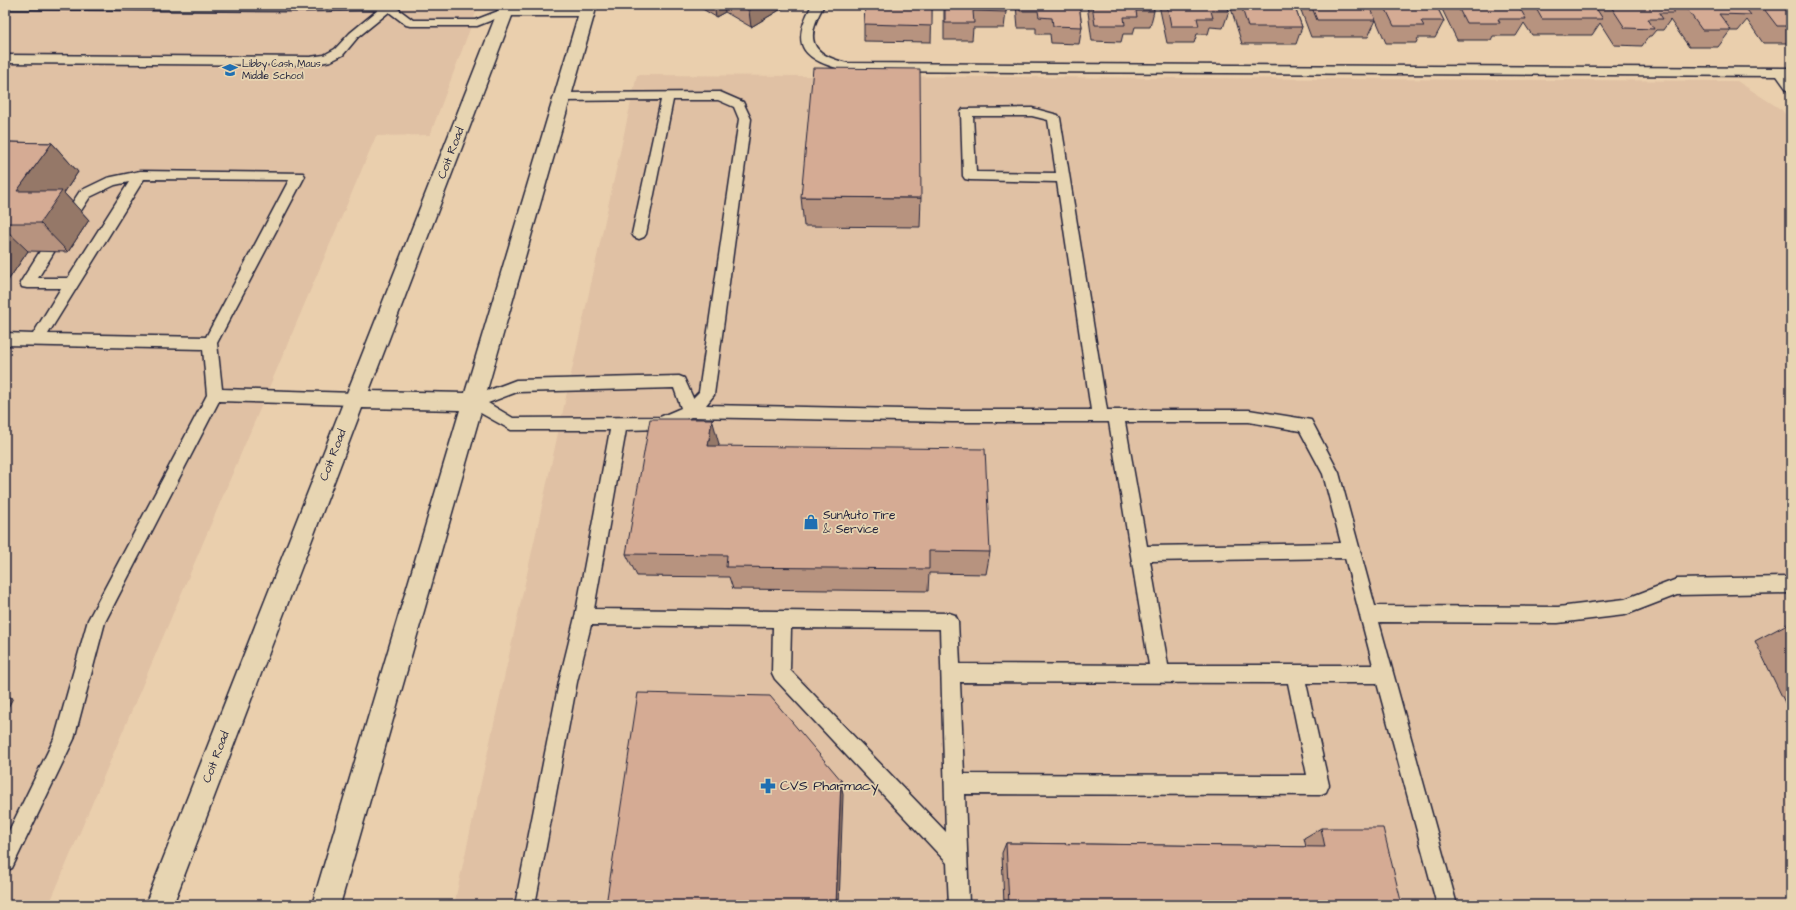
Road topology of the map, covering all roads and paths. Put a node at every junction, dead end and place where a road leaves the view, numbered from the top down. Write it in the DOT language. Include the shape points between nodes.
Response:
graph roads {
  1 [pos="818,5"];
  2 [pos="5,6"];
  3 [pos="392,6"];
  4 [pos="504,7"];
  5 [pos="588,8"];
  6 [pos="5,59"];
  7 [pos="1786,72"];
  8 [pos="1791,87"];
  9 [pos="668,96"];
  10 [pos="562,97"];
  11 [pos="140,174"];
  12 [pos="1063,178"];
  13 [pos="68,220"];
  14 [pos="639,234"];
  15 [pos="47,252"];
  16 [pos="73,283"];
  17 [pos="5,339"];
  18 [pos="37,339"];
  19 [pos="210,343"];
  20 [pos="216,395"];
  21 [pos="355,399"];
  22 [pos="473,402"];
  23 [pos="690,411"];
  24 [pos="1108,416"];
  25 [pos="619,423"];
  26 [pos="1351,550"];
  27 [pos="1140,554"];
  28 [pos="1791,586"];
  29 [pos="1368,614"];
  30 [pos="584,617"];
  31 [pos="782,619"];
  32 [pos="951,673"];
  33 [pos="1160,673"];
  34 [pos="1295,674"];
  35 [pos="1384,674"];
  36 [pos="954,784"];
  37 [pos="957,858"];
  38 [pos="5,861"];
  39 [pos="159,905"];
  40 [pos="326,905"];
  41 [pos="525,905"];
  42 [pos="959,905"];
  43 [pos="1447,905"];
  1 -- 7 [label="lane" via="806,28 805,38 808,47 828,63 847,67"];
  2 -- 3 [label="lane"];
  3 -- 4 [label="lane" via="410,23 477,23"];
  3 -- 6 [label="lane" via="354,35 339,52 310,61"];
  4 -- 5 [label="main road"];
  4 -- 21 [label="main road, Coit Road"];
  5 -- 10 [label="main road"];
  7 -- 8 [label="lane"];
  9 -- 10 [label="lane"];
  9 -- 14 [label="lane"];
  9 -- 23 [label="lane" via="720,96 739,106 745,119 706,395"];
  10 -- 22 [label="main road"];
  11 -- 13 [label="lane" via="112,181 85,194"];
  11 -- 16 [label="lane"];
  11 -- 19 [label="lane" via="298,176"];
  12 -- 12 [label="lane" via="1054,118 1032,112 967,112 970,176"];
  12 -- 24 [label="lane"];
  15 -- 16 [label="lane" via="27,283"];
  16 -- 18 [label="lane"];
  17 -- 18 [label="lane"];
  18 -- 19 [label="lane"];
  19 -- 20 [label="lane"];
  20 -- 21 [label="lane"];
  20 -- 38 [label="lane" via="98,620 64,739"];
  21 -- 22 [label="main road"];
  21 -- 39 [label="main road, Coit Road"];
  22 -- 23 [label="lane" via="516,386 679,382"];
  22 -- 25 [label="lane" via="511,424"];
  22 -- 40 [label="main road"];
  23 -- 24 [label="lane"];
  23 -- 25 [label="lane" via="661,423"];
  24 -- 26 [label="lane" via="1249,416 1305,425 1331,473"];
  24 -- 27 [label="lane"];
  25 -- 30 [label="lane"];
  26 -- 27 [label="lane"];
  26 -- 29 [label="lane"];
  27 -- 33 [label="lane"];
  28 -- 29 [label="lane" via="1677,587 1625,607 1558,615"];
  29 -- 35 [label="lane"];
  30 -- 31 [label="lane"];
  30 -- 41 [label="lane" via="568,682"];
  31 -- 32 [label="lane" via="949,621"];
  31 -- 37 [label="lane" via="781,673"];
  32 -- 33 [label="lane"];
  32 -- 36 [label="lane"];
  33 -- 34 [label="lane"];
  34 -- 35 [label="lane"];
  34 -- 36 [label="lane" via="1319,785"];
  35 -- 43 [label="lane" via="1428,843"];
  36 -- 37 [label="lane"];
  37 -- 42 [label="lane"];
}
